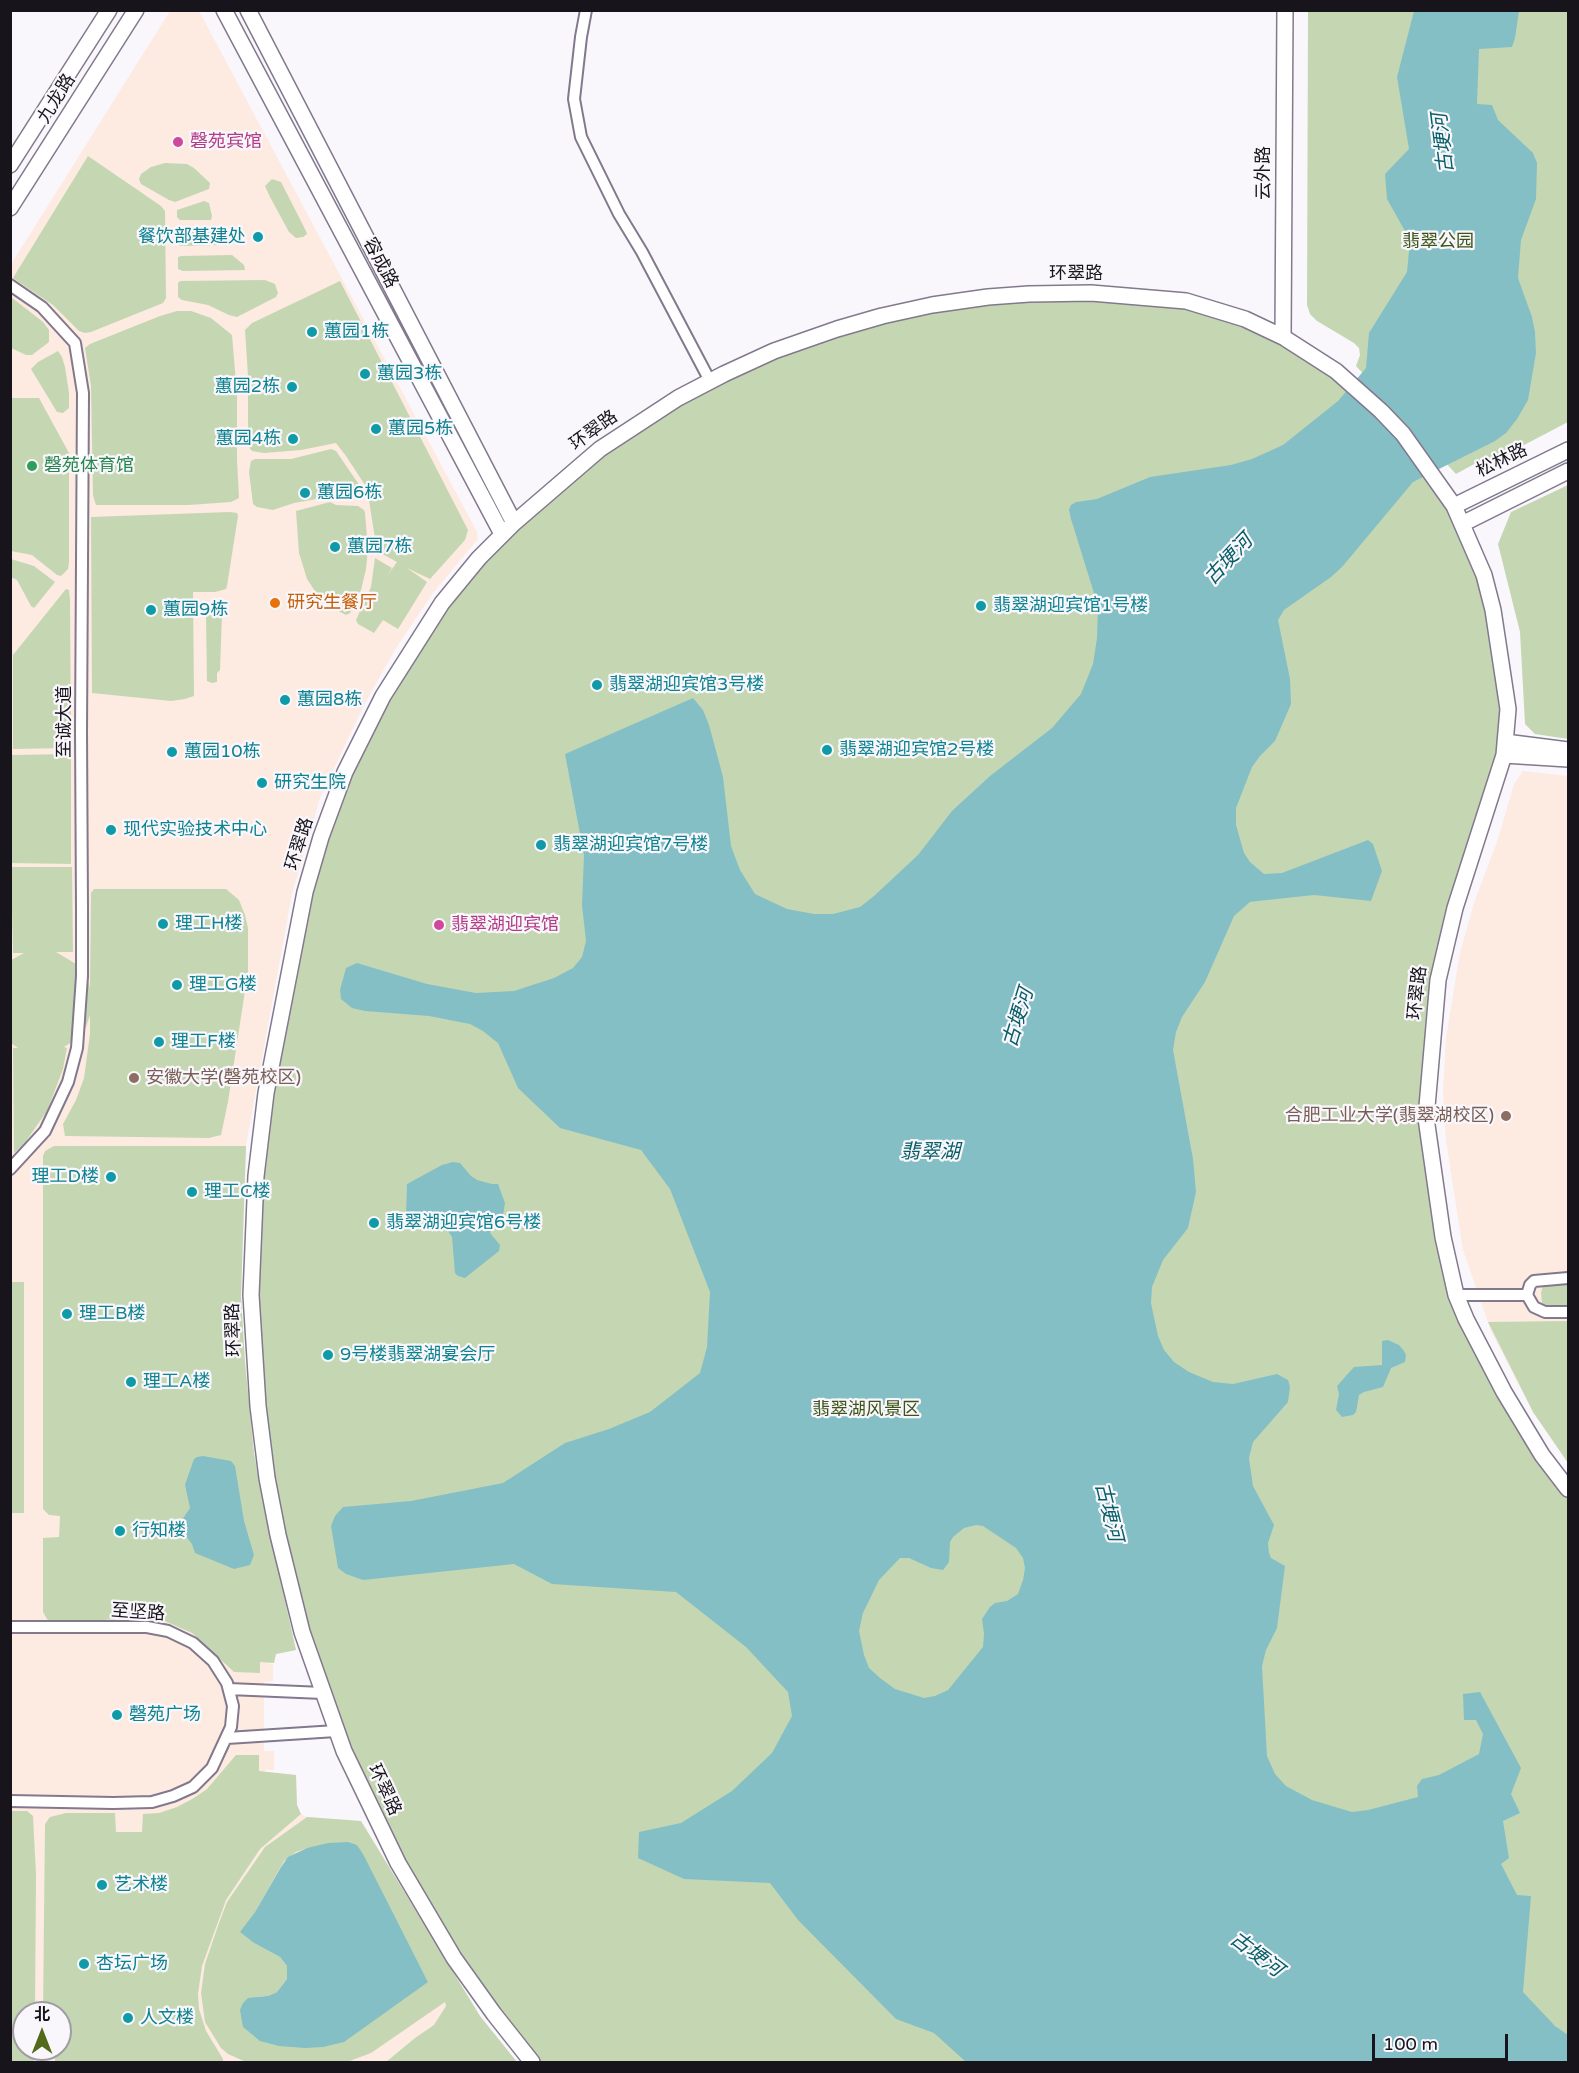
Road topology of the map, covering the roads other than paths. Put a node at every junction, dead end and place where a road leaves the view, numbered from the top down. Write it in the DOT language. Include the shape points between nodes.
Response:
graph roads {
  1 [pos="109,10"];
  2 [pos="136,10"];
  3 [pos="224,10"];
  4 [pos="248,10"];
  5 [pos="586,10"];
  6 [pos="1285,10"];
  7 [pos="10,165"];
  8 [pos="10,208"];
  9 [pos="10,285"];
  10 [pos="1282,337"];
  11 [pos="710,381"];
  12 [pos="1569,450"];
  13 [pos="1569,471"];
  14 [pos="1454,506"];
  15 [pos="514,523"];
  16 [pos="1462,524"];
  17 [pos="502,534"];
  18 [pos="1504,748"];
  19 [pos="1569,750"];
  20 [pos="1569,759"];
  21 [pos="10,1169"];
  22 [pos="1569,1278"];
  23 [pos="1527,1294"];
  24 [pos="1456,1295"];
  25 [pos="1569,1312"];
  26 [pos="1569,1490"];
  27 [pos="10,1627"];
  28 [pos="229,1689"];
  29 [pos="322,1693"];
  30 [pos="336,1731"];
  31 [pos="227,1738"];
  32 [pos="10,1801"];
  33 [pos="532,2062"];
  1 -- 7 [label="street, 九龙路"];
  2 -- 8 [label="street, 九龙路"];
  3 -- 17 [label="street, 容成路"];
  4 -- 15 [label="street, 容成路"];
  5 -- 11 [label="street" via="574,99 581,137"];
  6 -- 10 [label="street, 云外路"];
  9 -- 21 [label="street, 至诚大道" via="42,307 75,343 83,393 82,976 77,1048 68,1082 45,1131"];
  10 -- 11 [label="street, 环翠路" via="1245,318 1186,301 1091,293 1013,295 941,304 855,323 774,351"];
  10 -- 14 [label="street, 环翠路" via="1336,371 1382,411"];
  11 -- 15 [label="street, 环翠路" via="600,449"];
  12 -- 14 [label="street, 松林路"];
  13 -- 16 [label="street"];
  14 -- 16 [label="street, 环翠路"];
  15 -- 17 [label="street, 环翠路"];
  16 -- 18 [label="street, 环翠路" via="1484,575 1493,610 1508,709"];
  17 -- 29 [label="street, 环翠路" via="442,603 383,696 345,772 305,892 266,1093 252,1237 255,1379 278,1535"];
  18 -- 19 [label="street"];
  18 -- 20 [label="street"];
  18 -- 24 [label="street, 环翠路" via="1455,908 1438,980 1426,1118 1443,1237"];
  22 -- 23 [label="street" via="1534,1281"];
  23 -- 24 [label="street"];
  23 -- 25 [label="street" via="1534,1306 1545,1312"];
  24 -- 26 [label="street, 环翠路" via="1504,1392 1542,1455"];
  27 -- 28 [label="street, 至坚路" via="168,1630 201,1649 220,1670"];
  28 -- 29 [label="street"];
  28 -- 31 [label="street, 至坚路" via="233,1716"];
  29 -- 30 [label="street, 环翠路"];
  30 -- 31 [label="street"];
  30 -- 33 [label="street, 环翠路" via="372,1812 425,1911 477,1991"];
  31 -- 32 [label="street, 至坚路" via="204,1778 173,1796 152,1802"];
}
